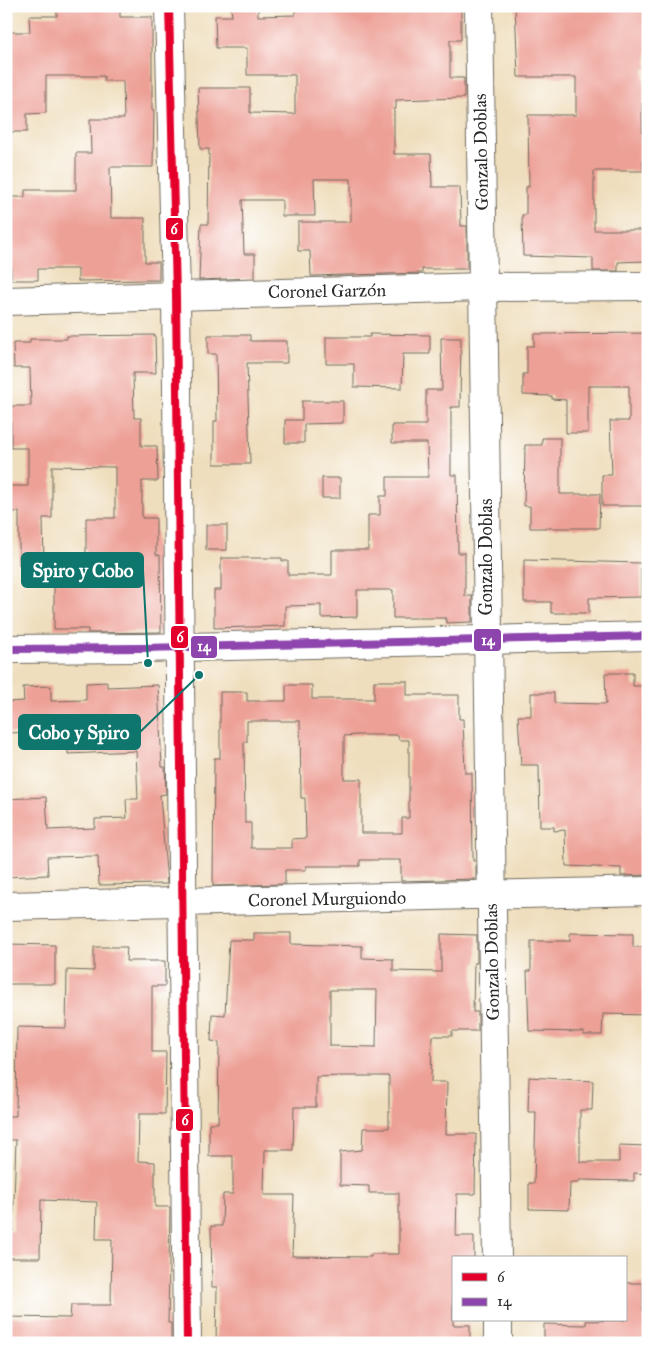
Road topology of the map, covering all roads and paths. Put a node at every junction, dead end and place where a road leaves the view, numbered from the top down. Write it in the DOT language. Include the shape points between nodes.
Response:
graph roads {
  1 [pos="169,6"];
  2 [pos="479,6"];
  3 [pos="648,286"];
  4 [pos="484,287"];
  5 [pos="176,295"];
  6 [pos="6,301"];
  7 [pos="648,636"];
  8 [pos="486,639"];
  9 [pos="178,646"];
  10 [pos="6,649"];
  11 [pos="648,891"];
  12 [pos="491,896"];
  13 [pos="182,902"];
  14 [pos="6,906"];
  15 [pos="497,1256"];
  16 [pos="498,1322"];
  17 [pos="188,1343"];
  18 [pos="498,1343"];
  1 -- 5 [label="street"];
  2 -- 4 [label="street, Gonzalo Doblas"];
  3 -- 4 [label="street, Coronel Garzón"];
  4 -- 5 [label="street, Coronel Garzón"];
  4 -- 8 [label="street, Gonzalo Doblas"];
  5 -- 6 [label="street, Coronel Garzón"];
  5 -- 9 [label="street"];
  7 -- 8 [label="street"];
  8 -- 9 [label="street"];
  8 -- 12 [label="street, Gonzalo Doblas"];
  9 -- 10 [label="street"];
  9 -- 13 [label="street"];
  11 -- 12 [label="street, Coronel Murguiondo"];
  12 -- 13 [label="street, Coronel Murguiondo"];
  12 -- 15 [label="street, Gonzalo Doblas"];
  13 -- 14 [label="street, Coronel Murguiondo"];
  13 -- 17 [label="street"];
  16 -- 18 [label="street"];
}
